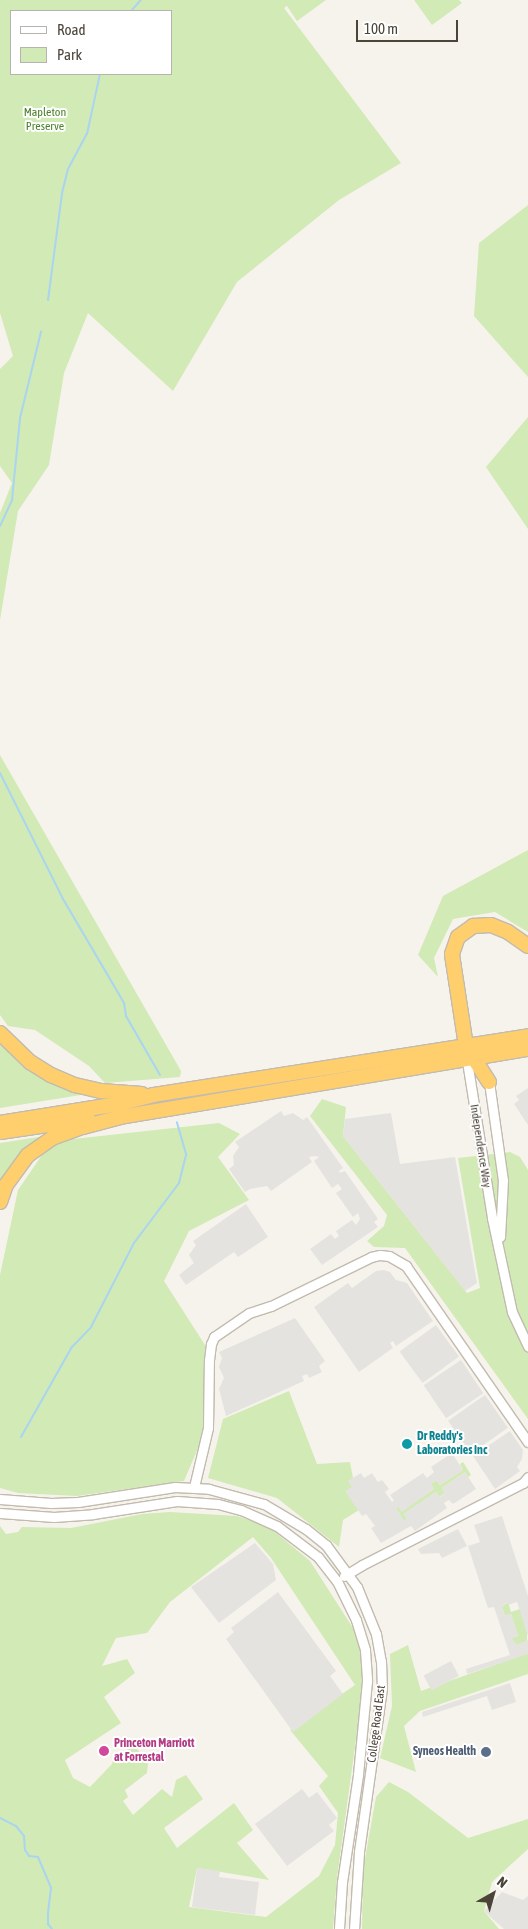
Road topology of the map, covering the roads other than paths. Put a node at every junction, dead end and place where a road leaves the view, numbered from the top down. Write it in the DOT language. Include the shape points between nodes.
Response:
graph roads {
  1 [pos="528,946"];
  2 [pos="0,1033"];
  3 [pos="528,1036"];
  4 [pos="528,1050"];
  5 [pos="508,1053"];
  6 [pos="469,1054"];
  7 [pos="489,1082"];
  8 [pos="153,1095"];
  9 [pos="120,1117"];
  10 [pos="0,1123"];
  11 [pos="0,1132"];
  12 [pos="0,1202"];
  13 [pos="500,1245"];
  14 [pos="528,1347"];
  15 [pos="528,1442"];
  16 [pos="528,1477"];
  17 [pos="194,1487"];
  18 [pos="0,1499"];
  19 [pos="0,1512"];
  20 [pos="348,1574"];
  21 [pos="337,1581"];
  22 [pos="339,1929"];
  23 [pos="354,1929"];
  1 -- 6 [label="highway" via="491,925 473,926 458,937 452,954"];
  2 -- 8 [label="highway" via="30,1062 75,1085 101,1091"];
  3 -- 6 [label="highway"];
  4 -- 5 [label="highway"];
  5 -- 6 [label="highway"];
  5 -- 7 [label="highway" via="492,1068"];
  6 -- 7 [label="highway"];
  6 -- 8 [label="highway"];
  6 -- 9 [label="highway"];
  6 -- 13 [label="street, Independence Way" via="492,1218"];
  7 -- 13 [label="street, Independence Way" via="503,1180"];
  8 -- 10 [label="highway" via="118,1104"];
  9 -- 11 [label="highway"];
  9 -- 12 [label="highway" via="52,1138 28,1155 6,1185"];
  13 -- 14 [label="street, Independence Way" via="512,1312"];
  15 -- 17 [label="street" via="406,1266 389,1256 380,1255 271,1306 249,1313 214,1337 209,1360 208,1428"];
  16 -- 20 [label="street" via="523,1483"];
  17 -- 18 [label="street, College Road East" via="174,1487 78,1502"];
  17 -- 20 [label="street, College Road East" via="241,1496 283,1513 326,1545"];
  19 -- 21 [label="street, College Road East" via="54,1517 177,1501 218,1504 277,1526 318,1557"];
  20 -- 21 [label="street"];
  20 -- 23 [label="street, College Road East" via="368,1609 376,1634 382,1688 359,1852"];
  21 -- 22 [label="street, College Road East" via="356,1620 365,1650 367,1680"];
}
